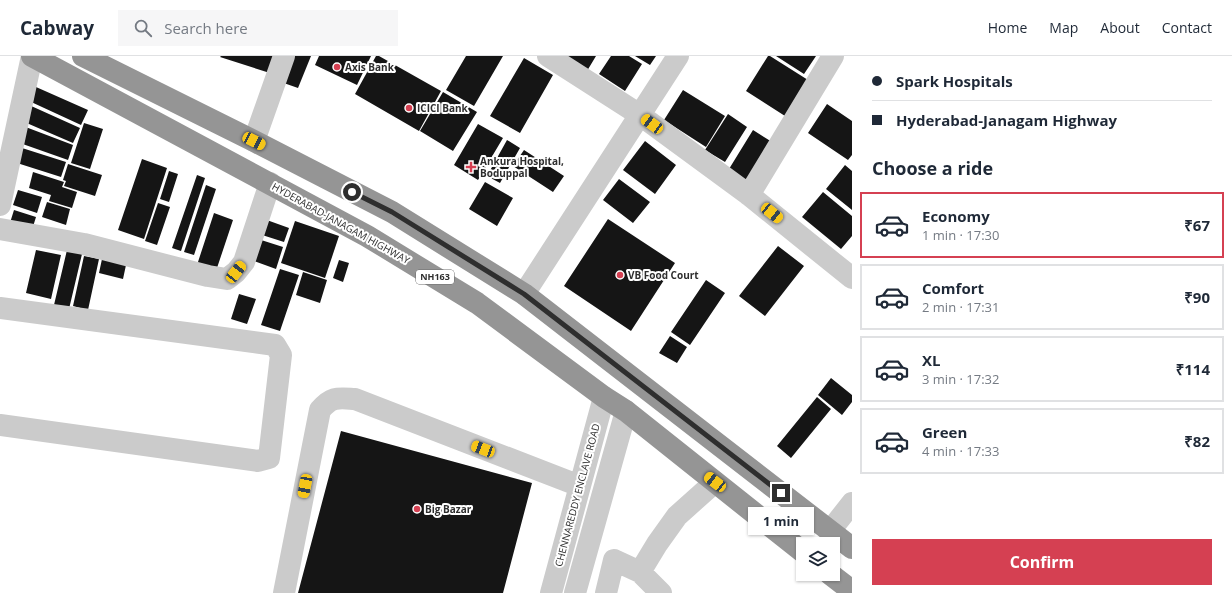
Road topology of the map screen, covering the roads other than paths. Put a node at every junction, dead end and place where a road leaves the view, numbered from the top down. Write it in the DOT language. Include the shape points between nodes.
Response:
graph roads {
  1 [pos="32,56"];
  2 [pos="83,56"];
  3 [pos="284,56"];
  4 [pos="548,56"];
  5 [pos="678,56"];
  6 [pos="833,56"];
  7 [pos="640,115"];
  8 [pos="254,141"];
  9 [pos="299,164"];
  10 [pos="278,188"];
  11 [pos="749,195"];
  12 [pos="0,205"];
  13 [pos="0,229"];
  14 [pos="848,267"];
  15 [pos="524,294"];
  16 [pos="0,308"];
  17 [pos="604,397"];
  18 [pos="626,411"];
  19 [pos="0,425"];
  20 [pos="715,482"];
  21 [pos="580,486"];
  22 [pos="852,503"];
  23 [pos="830,531"];
  24 [pos="796,546"];
  25 [pos="852,548"];
  26 [pos="640,572"];
  27 [pos="839,581"];
  28 [pos="852,591"];
  29 [pos="284,593"];
  30 [pos="551,593"];
  31 [pos="575,593"];
  32 [pos="606,593"];
  33 [pos="661,593"];
  1 -- 10 [label="highway, HYDERABAD-JANAGAM HIGHWAY / NH163"];
  1 -- 12 [label="street"];
  2 -- 8 [label="highway"];
  3 -- 8 [label="street"];
  4 -- 7 [label="street"];
  5 -- 7 [label="street"];
  6 -- 11 [label="street"];
  7 -- 11 [label="street"];
  7 -- 15 [label="street"];
  8 -- 9 [label="highway"];
  9 -- 10 [label="highway"];
  9 -- 15 [label="highway" via="392,212"];
  10 -- 13 [label="street" via="244,262 227,278 208,276 84,244"];
  10 -- 17 [label="highway, HYDERABAD-JANAGAM HIGHWAY / NH163" via="368,236 477,304"];
  11 -- 14 [label="street"];
  15 -- 23 [label="highway"];
  16 -- 19 [label="street" via="275,345 280,354 269,458 258,461"];
  17 -- 18 [label="highway, HYDERABAD-JANAGAM HIGHWAY / NH163"];
  17 -- 21 [label="street, CHENNAREDDY ENCLAVE ROAD"];
  18 -- 20 [label="highway, HYDERABAD-JANAGAM HIGHWAY / NH163"];
  18 -- 31 [label="street"];
  20 -- 24 [label="highway, HYDERABAD-JANAGAM HIGHWAY / NH163"];
  20 -- 26 [label="street" via="677,516 656,544"];
  21 -- 29 [label="street" via="355,399 339,398 327,402 320,410"];
  21 -- 30 [label="street, CHENNAREDDY ENCLAVE ROAD"];
  22 -- 23 [label="street"];
  23 -- 25 [label="highway"];
  26 -- 32 [label="street" via="614,560"];
  26 -- 33 [label="street"];
  27 -- 28 [label="highway"];
}
